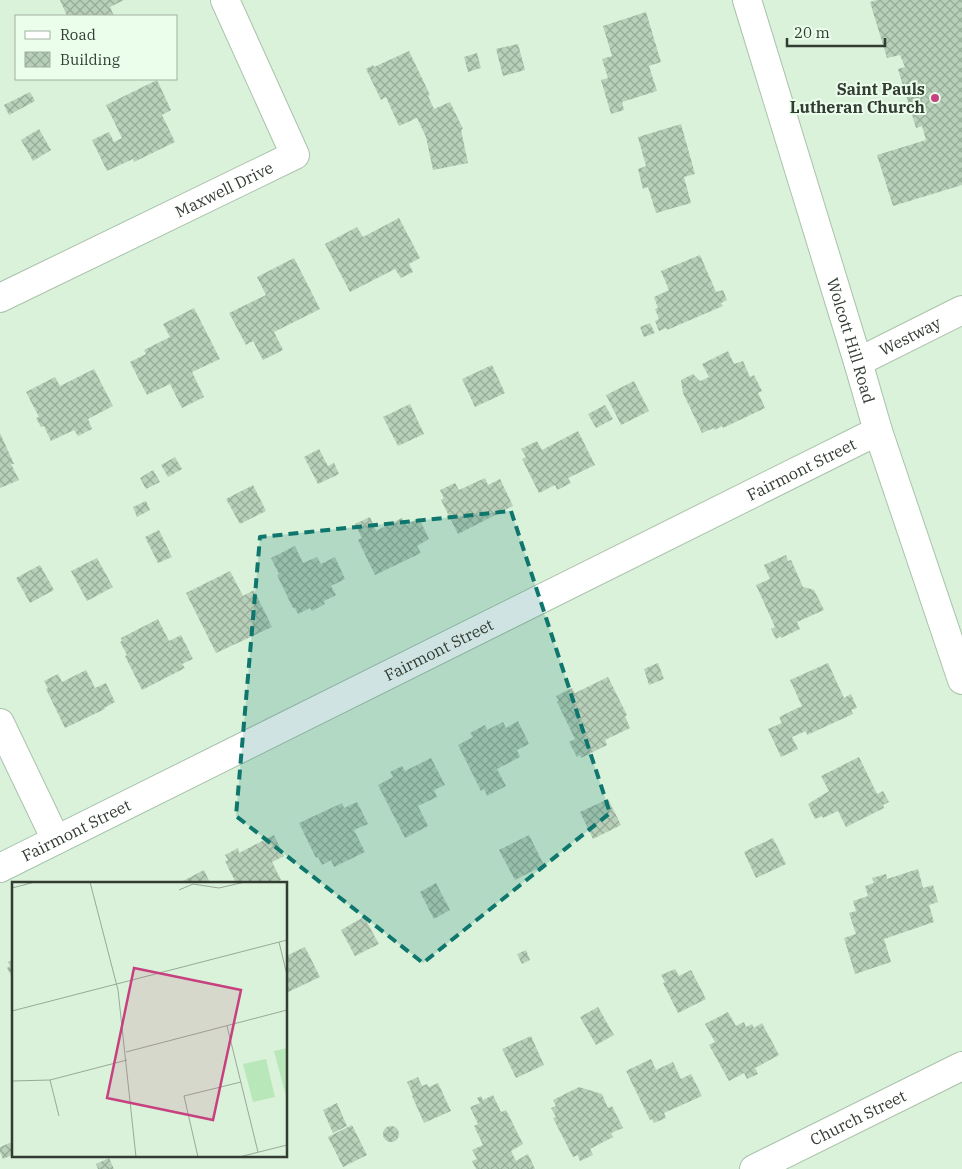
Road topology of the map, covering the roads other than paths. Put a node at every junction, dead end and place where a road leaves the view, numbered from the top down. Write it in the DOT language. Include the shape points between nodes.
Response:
graph roads {
  1 [pos="225,0"];
  2 [pos="747,0"];
  3 [pos="0,298"];
  4 [pos="962,310"];
  5 [pos="858,362"];
  6 [pos="878,431"];
  7 [pos="962,680"];
  8 [pos="0,723"];
  9 [pos="56,840"];
  10 [pos="0,868"];
  11 [pos="962,1066"];
  12 [pos="754,1169"];
  1 -- 3 [label="street, Maxwell Drive" via="295,155"];
  2 -- 5 [label="street, Wolcott Hill Road"];
  4 -- 5 [label="street, Westway"];
  5 -- 6 [label="street, Wolcott Hill Road"];
  6 -- 7 [label="street, Wolcott Hill Road"];
  6 -- 9 [label="street, Fairmont Street"];
  8 -- 9 [label="street"];
  9 -- 10 [label="street, Fairmont Street"];
  11 -- 12 [label="street, Church Street"];
}
